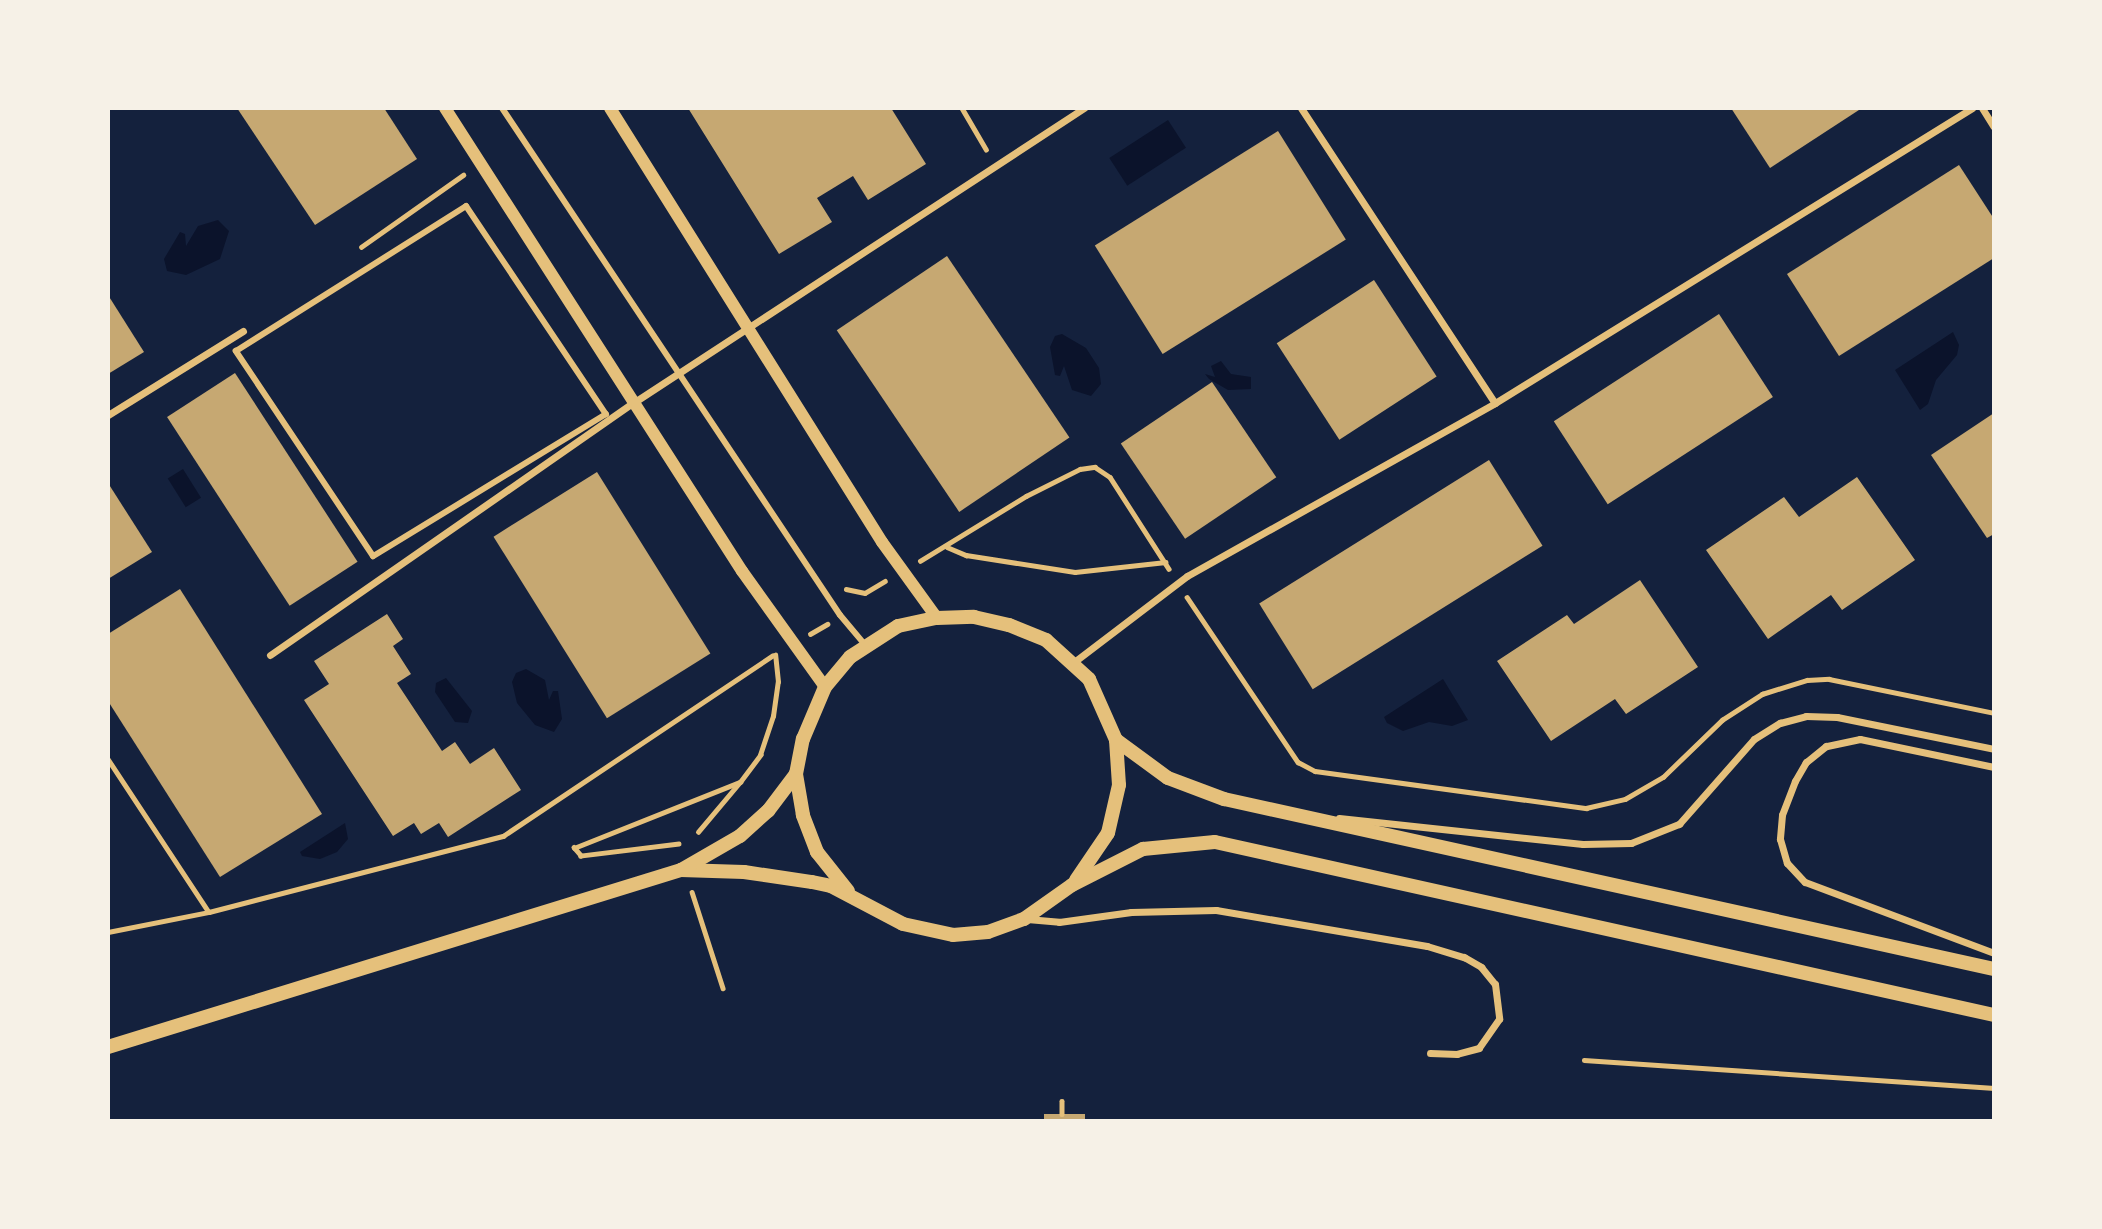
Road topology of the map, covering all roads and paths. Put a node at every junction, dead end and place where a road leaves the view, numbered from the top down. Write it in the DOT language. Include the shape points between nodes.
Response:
graph roads {
  1 [pos="445,108"];
  2 [pos="502,108"];
  3 [pos="610,108"];
  4 [pos="962,108"];
  5 [pos="1084,108"];
  6 [pos="1301,108"];
  7 [pos="1972,108"];
  8 [pos="1982,108"];
  9 [pos="1993,127"];
  10 [pos="996,165"];
  11 [pos="748,330"];
  12 [pos="243,331"];
  13 [pos="236,351"];
  14 [pos="680,374"];
  15 [pos="633,403"];
  16 [pos="1495,404"];
  17 [pos="108,415"];
  18 [pos="946,547"];
  19 [pos="1165,562"];
  20 [pos="902,571"];
  21 [pos="886,580"];
  22 [pos="1178,583"];
  23 [pos="937,618"];
  24 [pos="829,623"];
  25 [pos="795,642"];
  26 [pos="865,645"];
  27 [pos="270,655"];
  28 [pos="772,656"];
  29 [pos="1073,662"];
  30 [pos="825,687"];
  31 [pos="1993,713"];
  32 [pos="1116,740"];
  33 [pos="1993,749"];
  34 [pos="108,759"];
  35 [pos="1993,767"];
  36 [pos="796,774"];
  37 [pos="740,782"];
  38 [pos="1290,813"];
  39 [pos="696,835"];
  40 [pos="686,840"];
  41 [pos="681,870"];
  42 [pos="1072,885"];
  43 [pos="691,888"];
  44 [pos="854,897"];
  45 [pos="209,912"];
  46 [pos="1024,919"];
  47 [pos="108,932"];
  48 [pos="1993,953"];
  49 [pos="1993,968"];
  50 [pos="723,988"];
  51 [pos="1993,1015"];
  52 [pos="108,1047"];
  53 [pos="1430,1053"];
  54 [pos="1584,1060"];
  55 [pos="1993,1088"];
  56 [pos="1062,1101"];
  57 [pos="1062,1115"];
  1 -- 15 [label="street"];
  2 -- 14 [label="street"];
  3 -- 11 [label="street"];
  4 -- 10 [label="path"];
  5 -- 10 [label="street"];
  6 -- 16 [label="street"];
  7 -- 16 [label="street"];
  8 -- 9 [label="street"];
  10 -- 11 [label="street"];
  11 -- 14 [label="street"];
  11 -- 20 [label="street"];
  12 -- 17 [label="street"];
  13 -- 13 [label="street" via="373,556 606,414 466,206"];
  14 -- 15 [label="street"];
  14 -- 26 [label="street" via="840,615"];
  15 -- 25 [label="street" via="742,571"];
  15 -- 27 [label="street"];
  16 -- 22 [label="street"];
  18 -- 19 [label="path" via="966,555 1075,572"];
  18 -- 19 [label="path" via="1026,496 1080,469 1095,467 1110,477"];
  18 -- 20 [label="path"];
  19 -- 22 [label="path"];
  20 -- 21 [label="path"];
  20 -- 23 [label="street"];
  22 -- 29 [label="street"];
  22 -- 31 [label="path" via="1297,762 1315,771 1586,808 1625,799 1663,777 1722,720 1762,694 1807,680 1829,679"];
  23 -- 26 [label="main road" via="898,626"];
  23 -- 29 [label="main road" via="974,617 1009,625 1046,640"];
  24 -- 25 [label="path"];
  25 -- 28 [label="path"];
  25 -- 30 [label="street"];
  26 -- 30 [label="main road"];
  28 -- 37 [label="path" via="778,682 773,716 760,755"];
  28 -- 45 [label="path" via="503,836"];
  29 -- 32 [label="main road" via="1089,679"];
  30 -- 36 [label="main road" via="803,739"];
  32 -- 38 [label="main road" via="1145,765 1189,788"];
  32 -- 42 [label="main road" via="1116,808 1096,854"];
  33 -- 38 [label="street" via="1806,716 1780,723 1754,739 1679,824 1630,843 1583,844"];
  34 -- 45 [label="path"];
  35 -- 48 [label="street" via="1860,739 1826,746 1806,762 1795,781 1782,815 1780,839 1787,863 1805,881"];
  36 -- 41 [label="main road" via="768,811 740,836"];
  36 -- 44 [label="main road" via="809,834 826,865"];
  37 -- 39 [label="path"];
  37 -- 40 [label="path" via="574,848 580,856"];
  38 -- 49 [label="main road"];
  41 -- 44 [label="main road" via="800,879"];
  41 -- 52 [label="main road"];
  42 -- 46 [label="main road"];
  42 -- 51 [label="main road" via="1143,849 1215,842"];
  43 -- 50 [label="path"];
  44 -- 46 [label="main road" via="903,924 942,933 988,932"];
  45 -- 47 [label="path"];
  46 -- 53 [label="street" via="1059,922 1131,912 1216,910 1464,957 1481,967 1494,984 1499,1019 1479,1048 1457,1054"];
  54 -- 55 [label="path"];
  56 -- 57 [label="path"];
}
